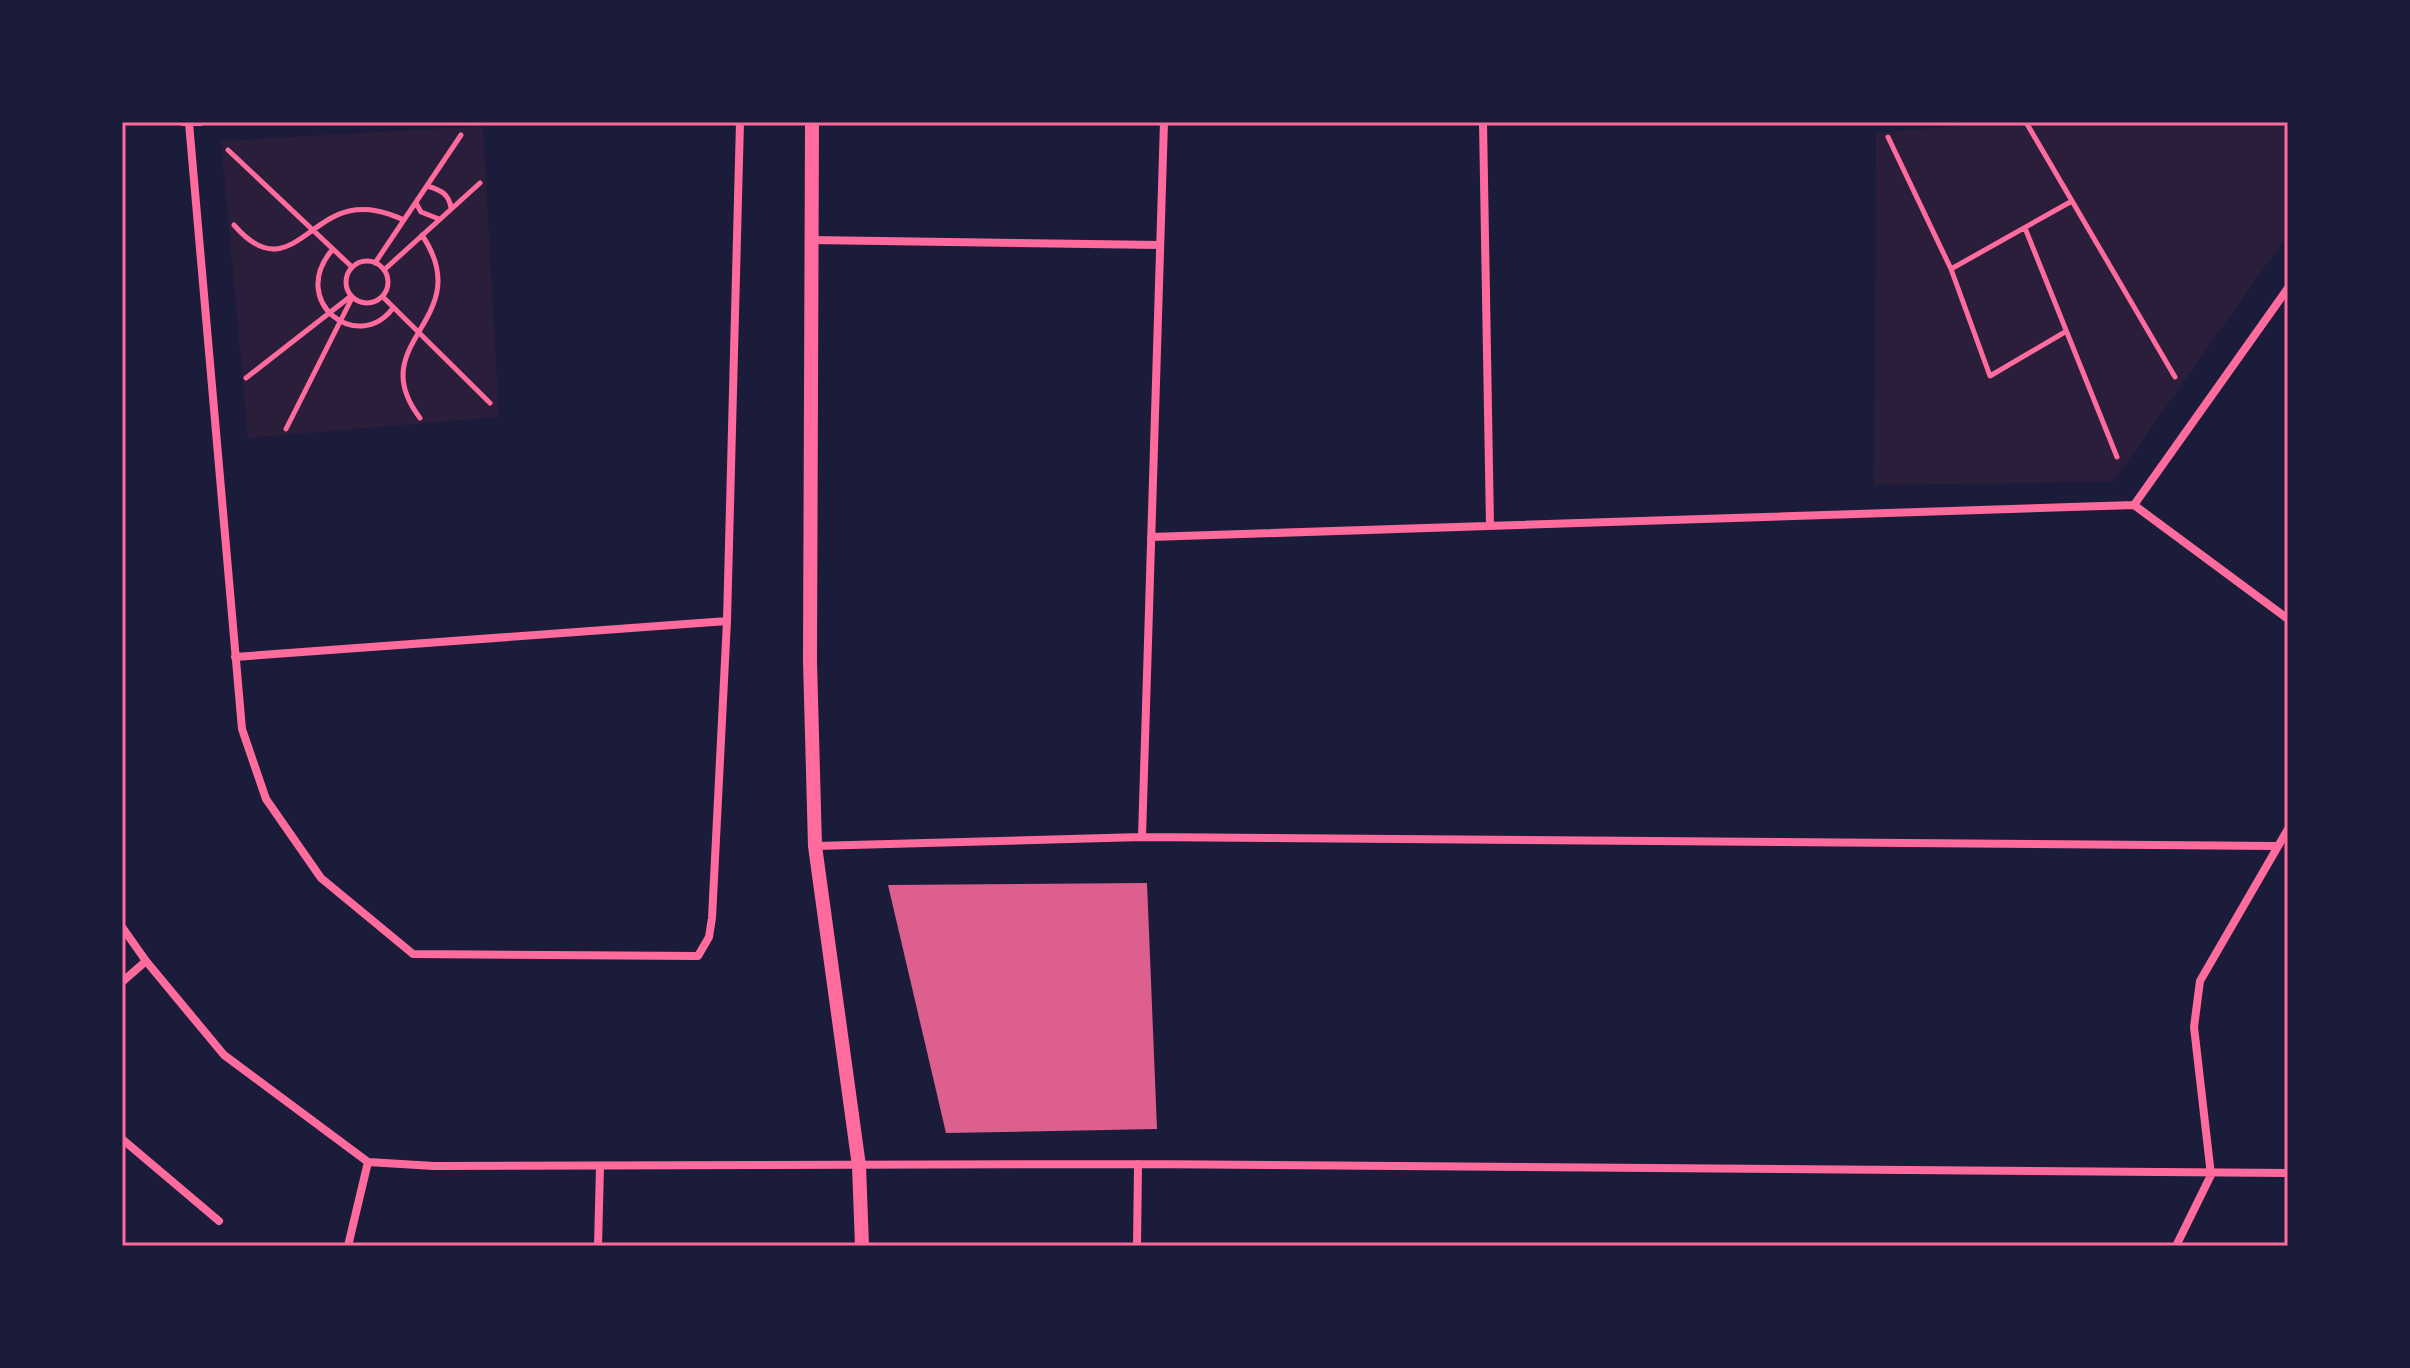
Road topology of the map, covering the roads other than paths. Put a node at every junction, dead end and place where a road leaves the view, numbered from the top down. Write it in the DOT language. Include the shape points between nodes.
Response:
graph roads {
  1 [pos="186,122"];
  2 [pos="200,122"];
  3 [pos="740,122"];
  4 [pos="812,122"];
  5 [pos="1164,122"];
  6 [pos="1485,122"];
  7 [pos="811,240"];
  8 [pos="1160,245"];
  9 [pos="2288,288"];
  10 [pos="2134,505"];
  11 [pos="1490,526"];
  12 [pos="1151,537"];
  13 [pos="2288,619"];
  14 [pos="727,621"];
  15 [pos="235,657"];
  16 [pos="2288,829"];
  17 [pos="1142,837"];
  18 [pos="815,846"];
  19 [pos="2276,846"];
  20 [pos="122,927"];
  21 [pos="146,961"];
  22 [pos="122,982"];
  23 [pos="122,1139"];
  24 [pos="368,1162"];
  25 [pos="1138,1164"];
  26 [pos="859,1166"];
  27 [pos="600,1167"];
  28 [pos="2288,1173"];
  29 [pos="2211,1175"];
  30 [pos="219,1221"];
  31 [pos="348,1246"];
  32 [pos="598,1246"];
  33 [pos="862,1246"];
  34 [pos="1137,1246"];
  35 [pos="2176,1246"];
  1 -- 2 [label="street"];
  1 -- 15 [label="street"];
  3 -- 14 [label="street"];
  4 -- 7 [label="street"];
  5 -- 8 [label="street"];
  6 -- 11 [label="street"];
  7 -- 8 [label="street"];
  7 -- 18 [label="street"];
  8 -- 12 [label="street"];
  9 -- 10 [label="street"];
  10 -- 11 [label="street"];
  10 -- 13 [label="street"];
  11 -- 12 [label="street"];
  12 -- 17 [label="street"];
  14 -- 15 [label="street"];
  14 -- 15 [label="street" via="712,918 698,956 413,954 321,878 266,799 242,729"];
  16 -- 19 [label="street"];
  17 -- 18 [label="street"];
  17 -- 19 [label="street"];
  18 -- 26 [label="street"];
  19 -- 29 [label="street" via="2200,981 2195,1000"];
  20 -- 21 [label="street"];
  21 -- 22 [label="street"];
  21 -- 24 [label="street" via="224,1055"];
  23 -- 30 [label="street"];
  24 -- 27 [label="street"];
  24 -- 31 [label="street"];
  25 -- 26 [label="street"];
  25 -- 29 [label="street"];
  25 -- 34 [label="street"];
  26 -- 27 [label="street"];
  26 -- 33 [label="street"];
  27 -- 32 [label="street"];
  28 -- 29 [label="street"];
  29 -- 35 [label="street"];
}
